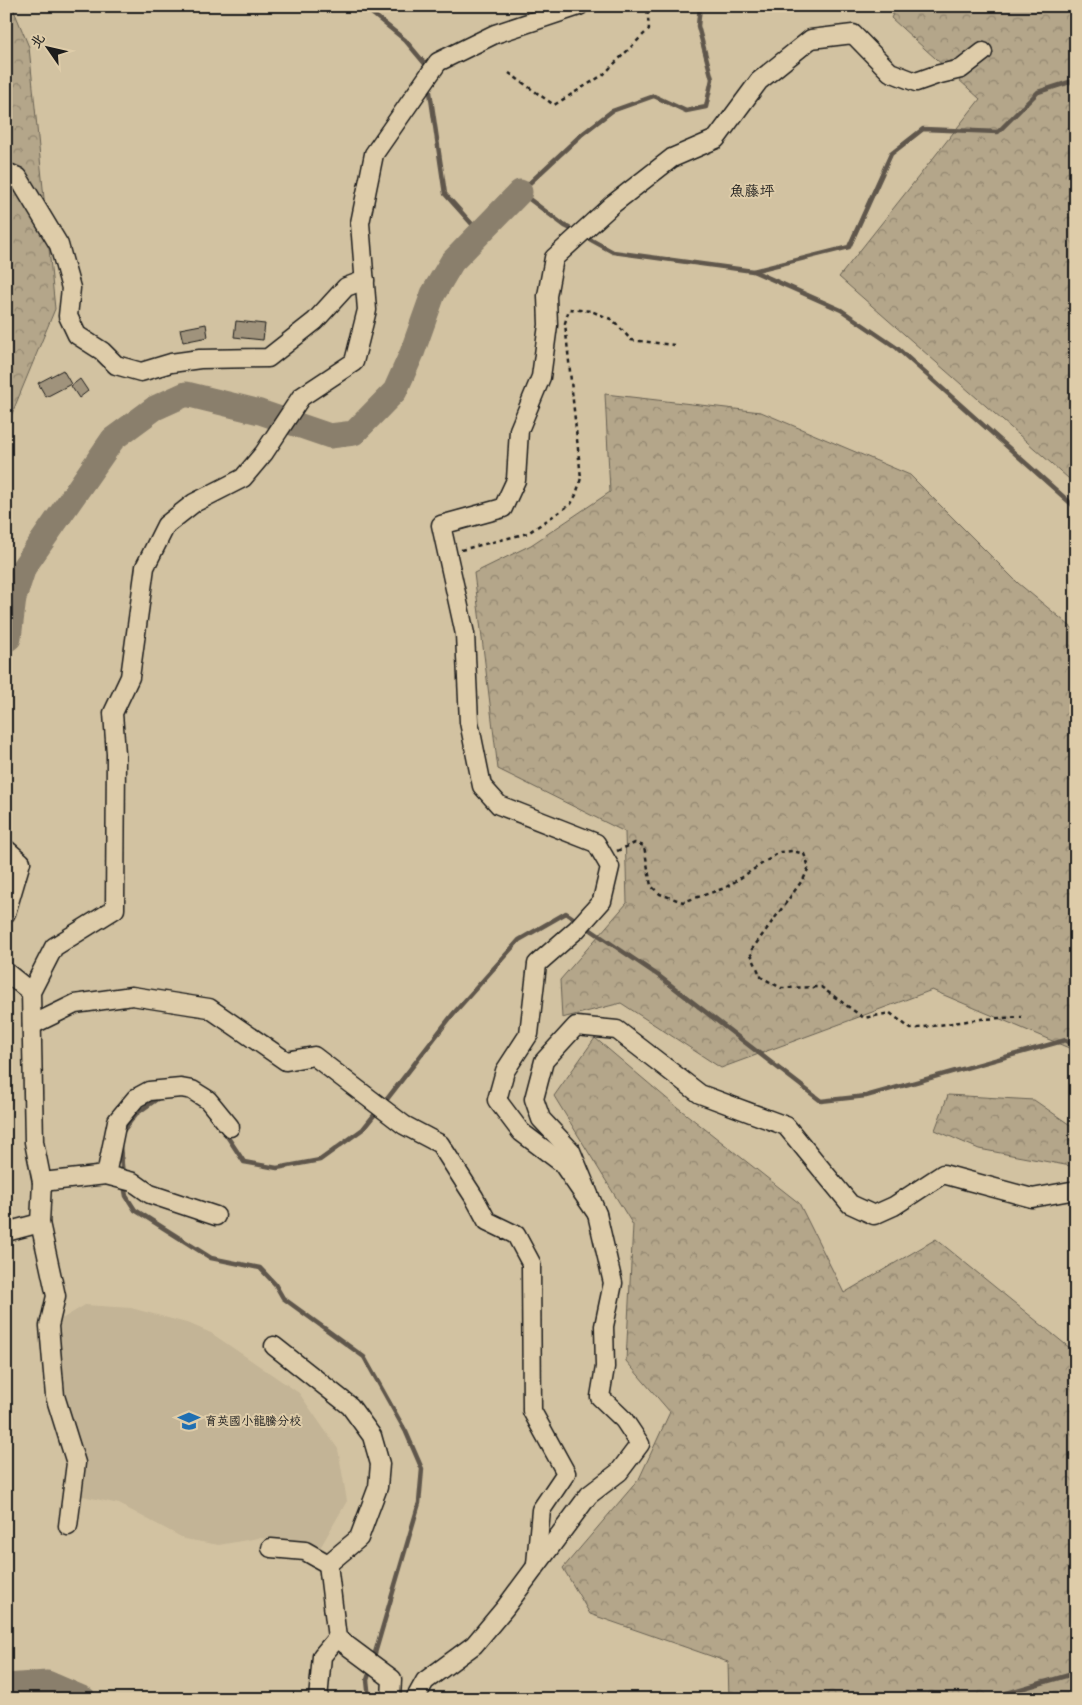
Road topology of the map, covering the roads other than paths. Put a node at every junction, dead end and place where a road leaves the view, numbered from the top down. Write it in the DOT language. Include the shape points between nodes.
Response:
graph roads {
  1 [pos="579,6"];
  2 [pos="983,52"];
  3 [pos="6,172"];
  4 [pos="365,280"];
  5 [pos="6,849"];
  6 [pos="6,913"];
  7 [pos="6,972"];
  8 [pos="31,992"];
  9 [pos="32,1025"];
  10 [pos="230,1127"];
  11 [pos="106,1175"];
  12 [pos="42,1182"];
  13 [pos="1076,1190"];
  14 [pos="597,1214"];
  15 [pos="216,1216"];
  16 [pos="40,1223"];
  17 [pos="6,1232"];
  18 [pos="274,1346"];
  19 [pos="68,1526"];
  20 [pos="271,1548"];
  21 [pos="328,1564"];
  22 [pos="536,1564"];
  23 [pos="337,1638"];
  24 [pos="318,1699"];
  25 [pos="392,1699"];
  26 [pos="415,1699"];
  1 -- 4 [label="street" via="495,34 438,62 374,154 360,223"];
  2 -- 14 [label="street" via="961,69 916,82 890,72 854,34 811,39 759,81 716,139 672,158 613,204 554,258 546,296 548,325 541,377 520,430 516,480 504,508 441,524 465,634 469,722 482,786 499,805 596,843 610,867 602,900 577,929 536,964 529,1034 505,1071 497,1100 521,1132 562,1163"];
  3 -- 4 [label="street" via="18,177 59,245 71,288 68,316 77,335 102,351 116,365 141,372 200,359 268,358 315,321 346,287"];
  4 -- 8 [label="street" via="367,310 354,362 301,397 264,453 243,478 194,503 166,526 145,567 130,677 113,714 116,754 115,909 54,946"];
  5 -- 6 [label="street" via="20,862"];
  7 -- 8 [label="street"];
  8 -- 9 [label="street"];
  9 -- 12 [label="street" via="34,1142"];
  9 -- 22 [label="street" via="75,1004 132,996 209,1008 286,1061 314,1056 404,1125 440,1144 487,1221 516,1235 531,1263 532,1411 566,1472 541,1510"];
  10 -- 11 [label="street" via="208,1100 192,1090 149,1091 136,1098 117,1121"];
  11 -- 12 [label="street"];
  11 -- 15 [label="street" via="133,1182 150,1194"];
  12 -- 16 [label="street"];
  13 -- 14 [label="street" via="1032,1198 943,1174 874,1215 850,1204 786,1126 700,1094 616,1030 576,1026 544,1061 534,1099 541,1119 571,1151"];
  14 -- 22 [label="street" via="613,1283 604,1326 605,1368 600,1396 624,1420 640,1444 619,1472 589,1495"];
  16 -- 17 [label="street"];
  16 -- 19 [label="street" via="56,1296 49,1326 55,1396 76,1463"];
  18 -- 21 [label="street" via="350,1406 372,1436 380,1464 378,1487 359,1538"];
  20 -- 21 [label="street" via="305,1551"];
  21 -- 23 [label="street"];
  22 -- 26 [label="street" via="474,1646 425,1681"];
  23 -- 24 [label="street" via="322,1656"];
  23 -- 25 [label="street" via="392,1679"];
}
